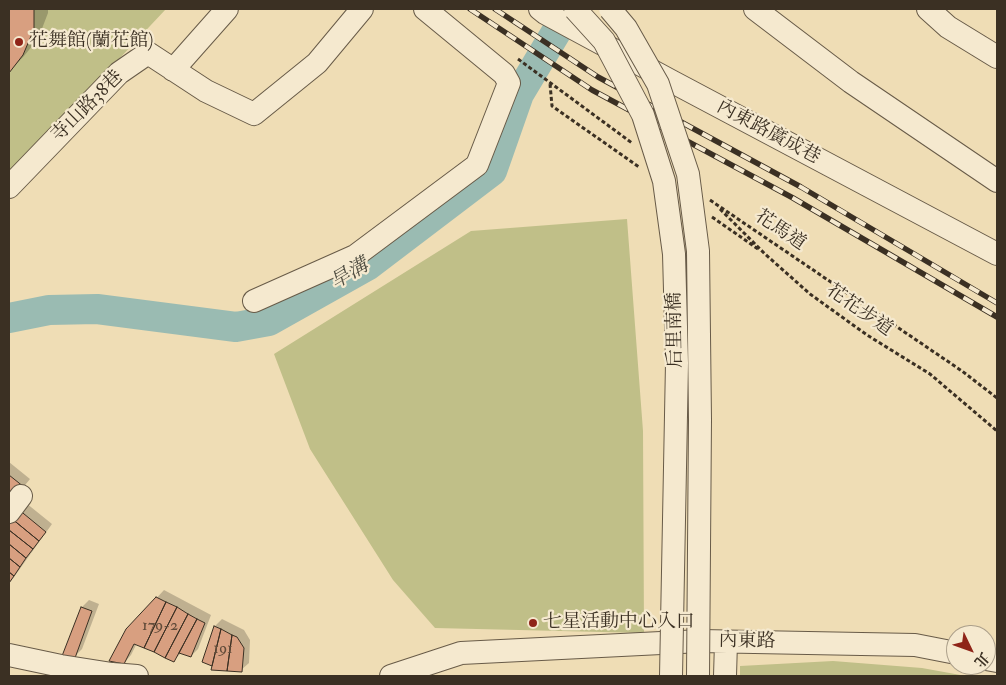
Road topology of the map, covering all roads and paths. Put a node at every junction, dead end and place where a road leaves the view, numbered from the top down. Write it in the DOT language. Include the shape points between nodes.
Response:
graph roads {
  1 [pos="226,9"];
  2 [pos="362,9"];
  3 [pos="425,9"];
  4 [pos="540,9"];
  5 [pos="575,9"];
  6 [pos="610,9"];
  7 [pos="755,9"];
  8 [pos="928,9"];
  9 [pos="514,56"];
  10 [pos="997,57"];
  11 [pos="174,70"];
  12 [pos="636,146"];
  13 [pos="997,181"];
  14 [pos="9,187"];
  15 [pos="706,197"];
  16 [pos="714,203"];
  17 [pos="997,254"];
  18 [pos="254,301"];
  19 [pos="997,398"];
  20 [pos="997,432"];
  21 [pos="726,642"];
  22 [pos="668,644"];
  23 [pos="946,651"];
  24 [pos="9,655"];
  25 [pos="137,676"];
  26 [pos="391,676"];
  27 [pos="667,676"];
  28 [pos="671,676"];
  29 [pos="698,676"];
  30 [pos="725,676"];
  1 -- 11 [label="street"];
  2 -- 11 [label="street, 寺山路38巷" via="317,63 254,114 206,91"];
  3 -- 18 [label="street" via="504,74 509,83 478,165 355,256"];
  4 -- 17 [label="street, 內東路廣成巷"];
  5 -- 28 [label="street, 后里南橋, bridge" via="604,41 626,82 642,115 664,181 674,254 676,353"];
  6 -- 29 [label="street, 后里南橋, bridge" via="626,28 658,84 688,174 698,251"];
  7 -- 13 [label="street" via="851,82"];
  8 -- 10 [label="street" via="948,27"];
  9 -- 12 [label="path"];
  11 -- 14 [label="street, 寺山路38巷" via="148,53 118,73"];
  15 -- 16 [label="path, 花馬道"];
  16 -- 19 [label="path, 花馬道"];
  16 -- 20 [label="path, 花花步道" via="810,294 930,374"];
  21 -- 22 [label="street, 內東路"];
  21 -- 23 [label="street, 內東路" via="915,645"];
  21 -- 30 [label="street"];
  22 -- 26 [label="street, 內東路" via="461,653"];
  22 -- 27 [label="street"];
  24 -- 25 [label="street"];
}
